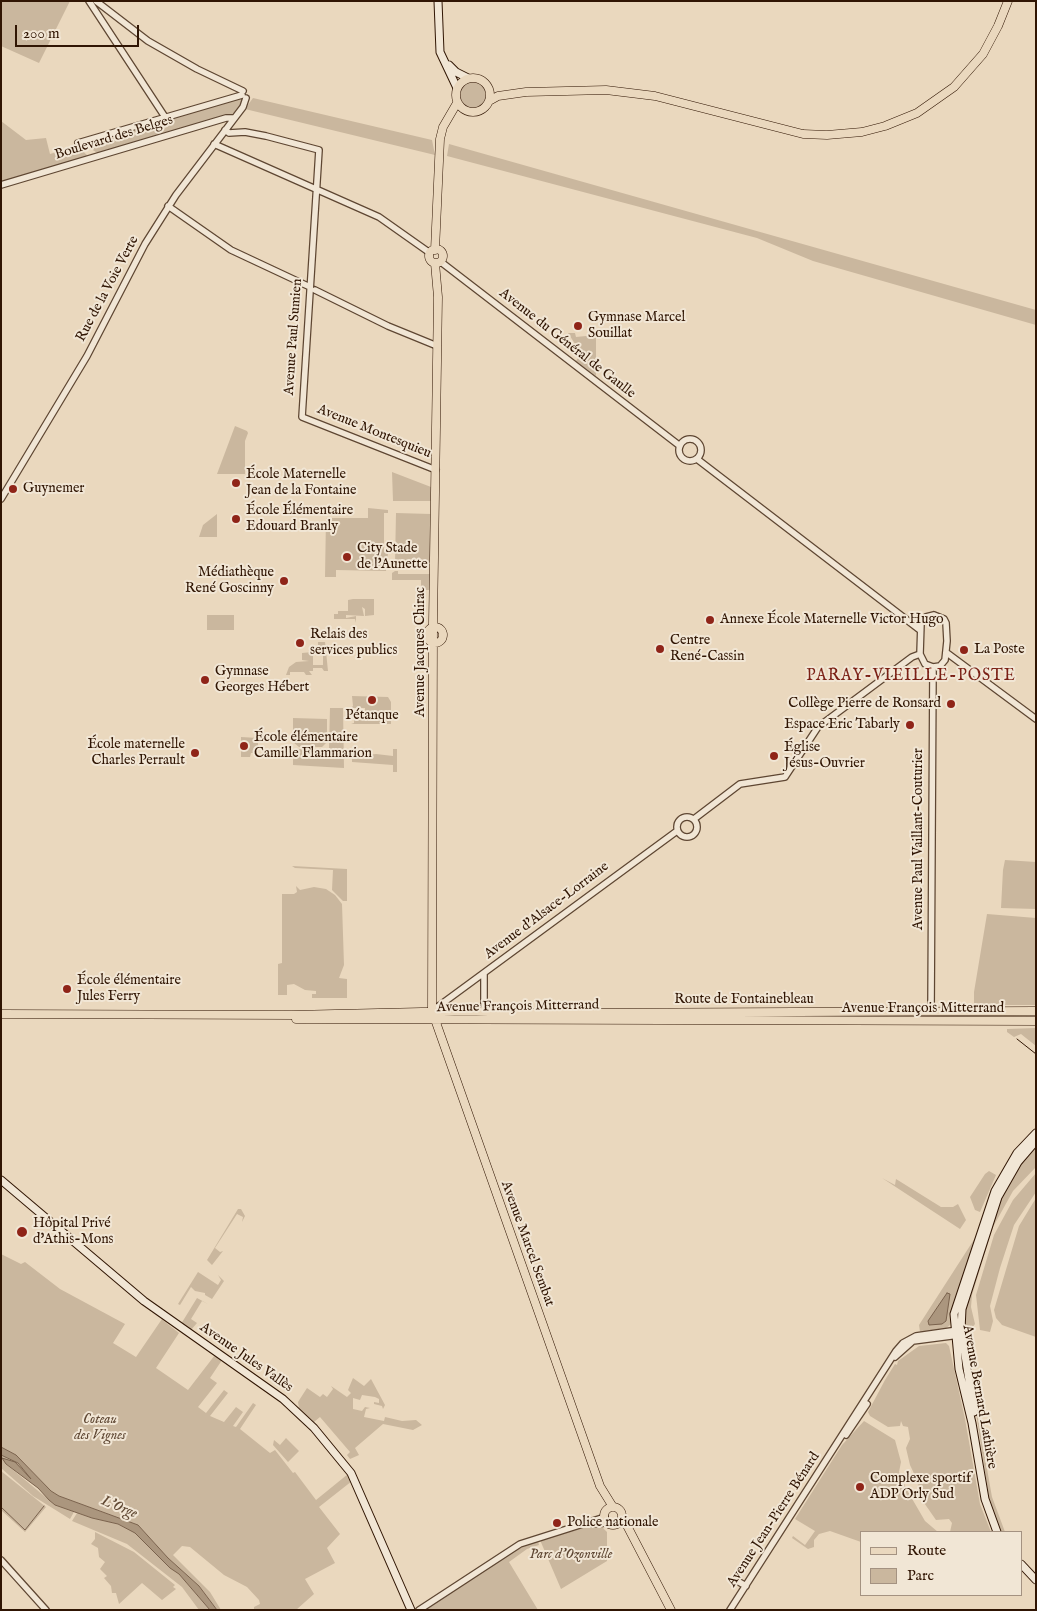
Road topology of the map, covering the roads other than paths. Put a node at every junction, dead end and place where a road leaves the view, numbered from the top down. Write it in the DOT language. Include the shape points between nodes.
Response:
graph roads {
  1 [pos="89,1"];
  2 [pos="96,1"];
  3 [pos="440,1"];
  4 [pos="1008,1"];
  5 [pos="468,78"];
  6 [pos="488,87"];
  7 [pos="457,88"];
  8 [pos="526,92"];
  9 [pos="244,95"];
  10 [pos="489,101"];
  11 [pos="457,103"];
  12 [pos="466,111"];
  13 [pos="165,117"];
  14 [pos="234,118"];
  15 [pos="444,125"];
  16 [pos="225,130"];
  17 [pos="78,143"];
  18 [pos="214,144"];
  19 [pos="1,185"];
  20 [pos="316,189"];
  21 [pos="168,206"];
  22 [pos="435,251"];
  23 [pos="438,263"];
  24 [pos="312,289"];
  25 [pos="437,346"];
  26 [pos="302,417"];
  27 [pos="680,446"];
  28 [pos="697,459"];
  29 [pos="436,470"];
  30 [pos="1,499"];
  31 [pos="434,629"];
  32 [pos="920,630"];
  33 [pos="434,642"];
  34 [pos="947,653"];
  35 [pos="920,654"];
  36 [pos="934,667"];
  37 [pos="1036,719"];
  38 [pos="694,819"];
  39 [pos="677,831"];
  40 [pos="484,974"];
  41 [pos="432,1011"];
  42 [pos="484,1011"];
  43 [pos="970,1011"];
  44 [pos="548,1012"];
  45 [pos="931,1012"];
  46 [pos="1036,1012"];
  47 [pos="1,1014"];
  48 [pos="1,1019"];
  49 [pos="435,1020"];
  50 [pos="1036,1021"];
  51 [pos="1036,1133"];
  52 [pos="1036,1141"];
  53 [pos="1,1180"];
  54 [pos="958,1332"];
  55 [pos="600,1486"];
  56 [pos="613,1507"];
  57 [pos="622,1516"];
  58 [pos="609,1519"];
  59 [pos="999,1531"];
  60 [pos="632,1538"];
  61 [pos="1,1560"];
  62 [pos="1022,1560"];
  63 [pos="1022,1565"];
  64 [pos="1036,1574"];
  65 [pos="1036,1580"];
  66 [pos="739,1582"];
  67 [pos="746,1586"];
  68 [pos="46,1610"];
  69 [pos="411,1610"];
  70 [pos="419,1610"];
  71 [pos="671,1610"];
  72 [pos="730,1610"];
  1 -- 13 [label="street"];
  2 -- 9 [label="street" via="148,41"];
  3 -- 5 [label="main road" via="444,53 451,68"];
  3 -- 7 [label="main road" via="440,52"];
  4 -- 8 [label="main road" via="983,54 954,87 917,113 862,132 803,134 624,91"];
  5 -- 6 [label="main road" via="480,79"];
  5 -- 7 [label="main road"];
  6 -- 8 [label="main road"];
  6 -- 10 [label="main road"];
  7 -- 11 [label="main road"];
  8 -- 10 [label="main road" via="498,96"];
  9 -- 13 [label="street, Boulevard des Belges"];
  9 -- 14 [label="street, Rue de la Voie Verte" via="246,104"];
  10 -- 12 [label="main road" via="478,112"];
  11 -- 12 [label="main road"];
  11 -- 15 [label="main road"];
  12 -- 15 [label="main road"];
  13 -- 17 [label="street, Boulevard des Belges"];
  14 -- 16 [label="street, Rue de la Voie Verte"];
  14 -- 19 [label="street, Boulevard des Belges"];
  15 -- 22 [label="main road, Avenue Jacques Chirac" via="440,140"];
  16 -- 18 [label="street, Rue de la Voie Verte"];
  16 -- 20 [label="street, Avenue Paul Sumien" via="266,136 319,150"];
  18 -- 20 [label="street"];
  18 -- 21 [label="street, Rue de la Voie Verte"];
  20 -- 22 [label="street" via="379,217"];
  20 -- 24 [label="street, Avenue Paul Sumien"];
  21 -- 24 [label="street" via="231,250"];
  21 -- 30 [label="street, Rue de la Voie Verte" via="83,363"];
  22 -- 23 [label="main road, Avenue Jacques Chirac" via="443,256"];
  22 -- 23 [label="main road" via="430,260"];
  23 -- 25 [label="main road, Avenue Jacques Chirac"];
  23 -- 27 [label="street, Avenue du Général de Gaulle"];
  24 -- 25 [label="street"];
  24 -- 26 [label="street, Avenue Paul Sumien"];
  25 -- 29 [label="main road, Avenue Jacques Chirac"];
  26 -- 29 [label="street, Avenue Montesquieu"];
  27 -- 28 [label="street" via="679,453 684,460 691,462"];
  27 -- 28 [label="street" via="688,439 697,441 701,452"];
  28 -- 32 [label="street"];
  29 -- 31 [label="main road, Avenue Jacques Chirac"];
  31 -- 33 [label="main road" via="428,629 426,634 428,641"];
  31 -- 33 [label="main road" via="442,631 443,637 440,642"];
  32 -- 34 [label="street" via="922,621 930,616 944,619"];
  32 -- 35 [label="street"];
  33 -- 41 [label="main road, Avenue Jacques Chirac"];
  34 -- 36 [label="street" via="942,664"];
  34 -- 37 [label="street"];
  35 -- 36 [label="street" via="924,662"];
  35 -- 38 [label="street" via="818,727 785,777 740,784"];
  36 -- 45 [label="street, Avenue Paul Vaillant-Couturier"];
  38 -- 39 [label="street" via="687,816 680,819"];
  38 -- 39 [label="street" via="698,826 694,835 684,836"];
  39 -- 40 [label="street, Avenue d'Alsace-Lorraine"];
  40 -- 41 [label="street, Avenue d'Alsace-Lorraine"];
  40 -- 42 [label="street"];
  41 -- 42 [label="main road, Avenue François Mitterrand"];
  41 -- 47 [label="main road, Avenue François Mitterrand" via="292,1015"];
  41 -- 49 [label="main road, Avenue Marcel Sembat"];
  42 -- 44 [label="main road, Avenue François Mitterrand"];
  43 -- 45 [label="main road, Route de Fontainebleau"];
  43 -- 46 [label="main road, Avenue François Mitterrand"];
  44 -- 45 [label="main road, Route de Fontainebleau"];
  48 -- 49 [label="main road, Avenue François Mitterrand"];
  49 -- 50 [label="main road, Avenue François Mitterrand"];
  49 -- 55 [label="main road, Avenue Marcel Sembat"];
  51 -- 54 [label="main road, Avenue Bernard Lathière" via="1017,1152 995,1191 957,1298 954,1314"];
  52 -- 54 [label="main road, Avenue Bernard Lathière" via="1018,1162 998,1198 962,1309"];
  53 -- 69 [label="main road, Avenue Jules Vallès" via="148,1304 292,1406 314,1428 350,1471"];
  54 -- 59 [label="main road, Avenue Bernard Lathière" via="985,1499"];
  54 -- 67 [label="street, Avenue Jean-Pierre Bénard" via="920,1334 903,1343"];
  55 -- 56 [label="main road, Avenue Marcel Sembat"];
  55 -- 58 [label="main road, Avenue Marcel Sembat"];
  56 -- 57 [label="main road, Avenue Marcel Sembat"];
  56 -- 58 [label="main road"];
  57 -- 58 [label="main road"];
  57 -- 60 [label="main road"];
  58 -- 60 [label="main road"];
  58 -- 70 [label="street" via="520,1544"];
  60 -- 71 [label="main road"];
  61 -- 68 [label="street"];
  62 -- 64 [label="main road"];
  63 -- 65 [label="main road"];
  66 -- 67 [label="street"];
  67 -- 72 [label="street, Avenue Jean-Pierre Bénard"];
}
